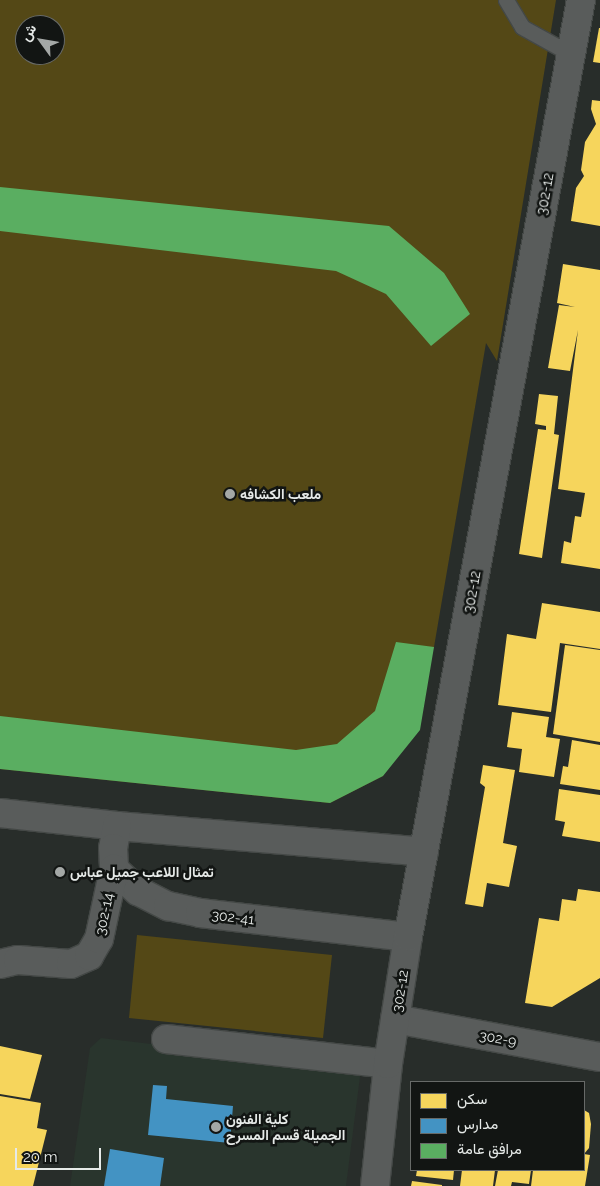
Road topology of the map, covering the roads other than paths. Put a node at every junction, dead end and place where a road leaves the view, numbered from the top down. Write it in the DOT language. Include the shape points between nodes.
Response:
graph roads {
  1 [pos="506,0"];
  2 [pos="581,0"];
  3 [pos="571,54"];
  4 [pos="0,813"];
  5 [pos="117,826"];
  6 [pos="424,852"];
  7 [pos="114,869"];
  8 [pos="408,937"];
  9 [pos="0,964"];
  10 [pos="395,1019"];
  11 [pos="166,1039"];
  12 [pos="600,1057"];
  13 [pos="388,1064"];
  14 [pos="375,1186"];
  1 -- 3 [label="lane" via="522,27"];
  2 -- 3 [label="street, 302-12"];
  3 -- 6 [label="street, 302-12"];
  4 -- 5 [label="street"];
  5 -- 6 [label="street"];
  5 -- 7 [label="street" via="112,848"];
  6 -- 8 [label="street, 302-12"];
  7 -- 8 [label="street, 302-41" via="138,891 176,908"];
  7 -- 9 [label="street, 302-14" via="99,939 89,956 71,964 18,960"];
  8 -- 10 [label="street, 302-12"];
  10 -- 12 [label="street, 302-9"];
  10 -- 13 [label="street, 302-12"];
  11 -- 13 [label="street"];
  13 -- 14 [label="street, 302-12"];
}
